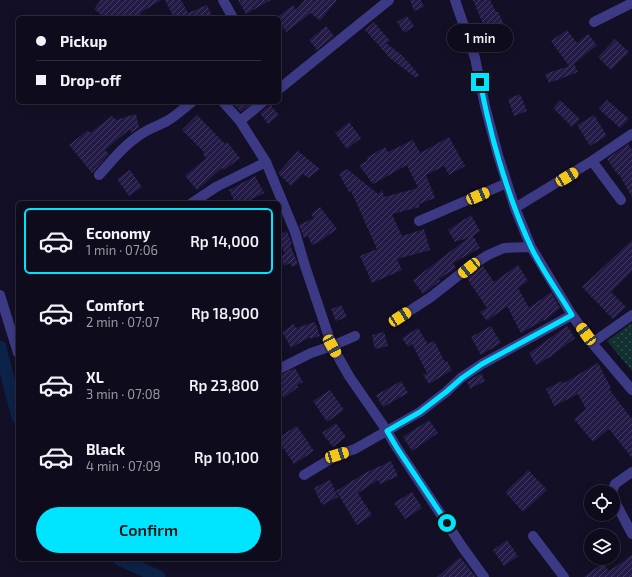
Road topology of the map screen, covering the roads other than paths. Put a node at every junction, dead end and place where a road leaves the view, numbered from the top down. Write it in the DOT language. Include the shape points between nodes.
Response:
graph roads {
  1 [pos="223,0"];
  2 [pos="389,0"];
  3 [pos="455,0"];
  4 [pos="632,2"];
  5 [pos="232,16"];
  6 [pos="594,22"];
  7 [pos="281,87"];
  8 [pos="189,104"];
  9 [pos="225,104"];
  10 [pos="261,104"];
  11 [pos="240,121"];
  12 [pos="632,134"];
  13 [pos="592,161"];
  14 [pos="266,162"];
  15 [pos="99,175"];
  16 [pos="507,183"];
  17 [pos="621,200"];
  18 [pos="195,201"];
  19 [pos="515,208"];
  20 [pos="419,221"];
  21 [pos="531,247"];
  22 [pos="0,295"];
  23 [pos="572,315"];
  24 [pos="632,315"];
  25 [pos="400,317"];
  26 [pos="355,336"];
  27 [pos="592,343"];
  28 [pos="332,346"];
  29 [pos="16,347"];
  30 [pos="281,368"];
  31 [pos="632,390"];
  32 [pos="387,431"];
  33 [pos="632,472"];
  34 [pos="304,475"];
  35 [pos="615,485"];
  36 [pos="620,511"];
  37 [pos="632,534"];
  38 [pos="533,536"];
  39 [pos="484,577"];
  40 [pos="564,577"];
  1 -- 5 [label="street"];
  2 -- 7 [label="street"];
  3 -- 16 [label="street" via="475,58 485,106"];
  4 -- 6 [label="street"];
  8 -- 15 [label="street" via="160,125 136,137"];
  9 -- 11 [label="street"];
  10 -- 11 [label="street"];
  11 -- 14 [label="street"];
  12 -- 13 [label="street"];
  13 -- 17 [label="street"];
  13 -- 19 [label="street"];
  14 -- 18 [label="street" via="216,187"];
  14 -- 28 [label="street" via="295,232"];
  16 -- 19 [label="street"];
  16 -- 20 [label="street"];
  19 -- 21 [label="street"];
  21 -- 23 [label="street"];
  21 -- 25 [label="street" via="504,248 488,255"];
  22 -- 29 [label="street"];
  23 -- 27 [label="street"];
  23 -- 32 [label="street" via="482,364 420,412"];
  24 -- 27 [label="street"];
  26 -- 28 [label="street"];
  27 -- 31 [label="street"];
  28 -- 30 [label="street"];
  28 -- 32 [label="street" via="349,376"];
  32 -- 34 [label="street" via="355,449 337,455"];
  32 -- 39 [label="street"];
  33 -- 35 [label="street"];
  36 -- 37 [label="street"];
  38 -- 40 [label="street"];
}
